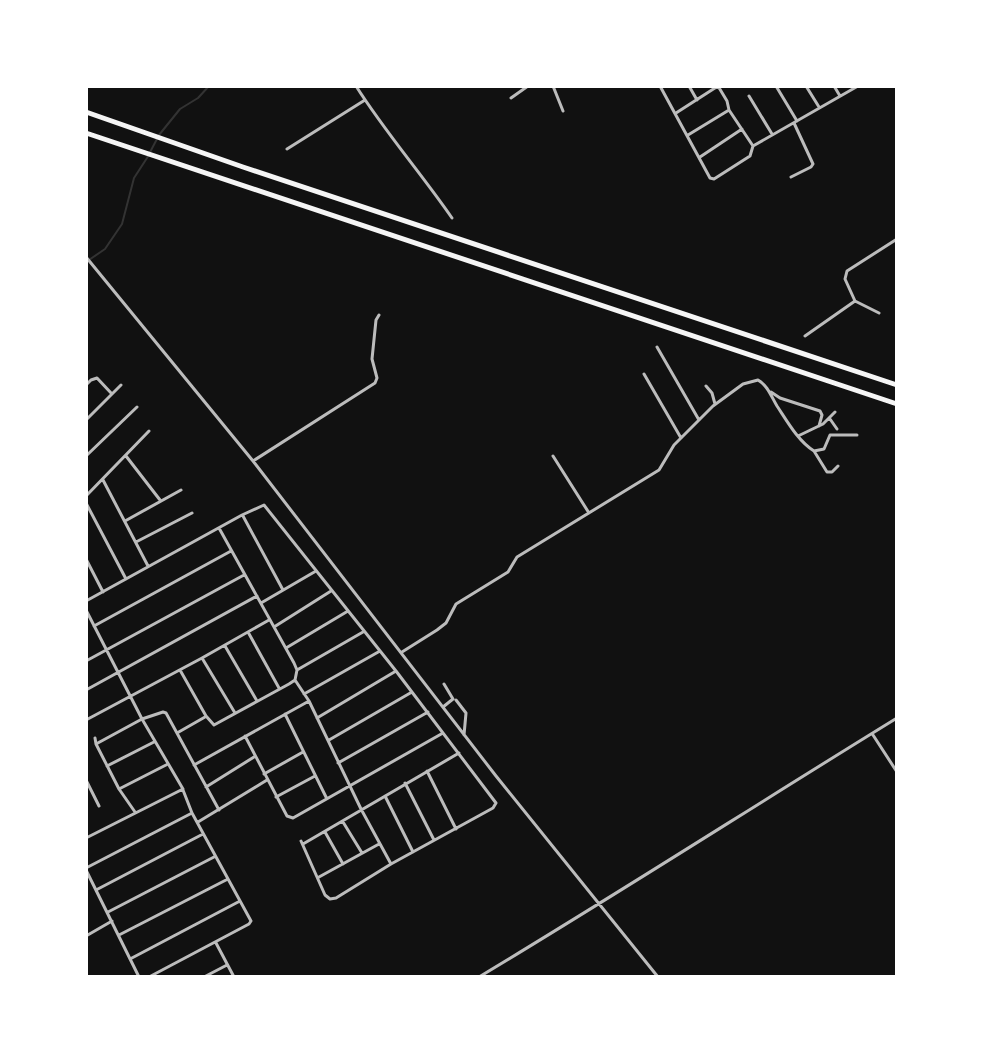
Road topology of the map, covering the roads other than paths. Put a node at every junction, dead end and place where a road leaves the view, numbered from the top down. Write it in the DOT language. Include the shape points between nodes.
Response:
graph roads {
  1 [pos="356,86"];
  2 [pos="528,86"];
  3 [pos="553,86"];
  4 [pos="660,86"];
  5 [pos="689,86"];
  6 [pos="776,86"];
  7 [pos="806,86"];
  8 [pos="834,86"];
  9 [pos="858,86"];
  10 [pos="749,96"];
  11 [pos="840,96"];
  12 [pos="511,98"];
  13 [pos="365,100"];
  14 [pos="697,100"];
  15 [pos="819,108"];
  16 [pos="729,110"];
  17 [pos="563,111"];
  18 [pos="86,112"];
  19 [pos="676,113"];
  20 [pos="795,122"];
  21 [pos="742,129"];
  22 [pos="86,133"];
  23 [pos="773,134"];
  24 [pos="688,135"];
  25 [pos="753,146"];
  26 [pos="287,149"];
  27 [pos="700,157"];
  28 [pos="791,177"];
  29 [pos="452,218"];
  30 [pos="897,239"];
  31 [pos="87,258"];
  32 [pos="855,301"];
  33 [pos="879,313"];
  34 [pos="379,315"];
  35 [pos="805,336"];
  36 [pos="657,347"];
  37 [pos="644,374"];
  38 [pos="86,385"];
  39 [pos="121,385"];
  40 [pos="897,385"];
  41 [pos="706,386"];
  42 [pos="769,391"];
  43 [pos="112,394"];
  44 [pos="715,404"];
  45 [pos="897,404"];
  46 [pos="137,407"];
  47 [pos="835,412"];
  48 [pos="830,418"];
  49 [pos="86,420"];
  50 [pos="699,420"];
  51 [pos="819,426"];
  52 [pos="837,429"];
  53 [pos="149,431"];
  54 [pos="857,435"];
  55 [pos="798,436"];
  56 [pos="681,438"];
  57 [pos="814,451"];
  58 [pos="126,455"];
  59 [pos="86,456"];
  60 [pos="553,456"];
  61 [pos="253,461"];
  62 [pos="838,466"];
  63 [pos="103,480"];
  64 [pos="181,490"];
  65 [pos="86,496"];
  66 [pos="160,500"];
  67 [pos="86,503"];
  68 [pos="192,513"];
  69 [pos="589,513"];
  70 [pos="242,515"];
  71 [pos="125,521"];
  72 [pos="219,528"];
  73 [pos="136,542"];
  74 [pos="232,551"];
  75 [pos="86,559"];
  76 [pos="148,566"];
  77 [pos="316,571"];
  78 [pos="246,574"];
  79 [pos="126,579"];
  80 [pos="283,590"];
  81 [pos="332,590"];
  82 [pos="103,592"];
  83 [pos="257,596"];
  84 [pos="86,601"];
  85 [pos="261,603"];
  86 [pos="86,610"];
  87 [pos="349,611"];
  88 [pos="270,620"];
  89 [pos="94,626"];
  90 [pos="274,627"];
  91 [pos="364,631"];
  92 [pos="248,632"];
  93 [pos="224,645"];
  94 [pos="286,648"];
  95 [pos="107,649"];
  96 [pos="380,651"];
  97 [pos="402,652"];
  98 [pos="202,658"];
  99 [pos="86,661"];
  100 [pos="180,670"];
  101 [pos="297,670"];
  102 [pos="396,671"];
  103 [pos="119,672"];
  104 [pos="295,680"];
  105 [pos="444,684"];
  106 [pos="279,688"];
  107 [pos="86,690"];
  108 [pos="412,692"];
  109 [pos="304,694"];
  110 [pos="131,695"];
  111 [pos="456,700"];
  112 [pos="257,701"];
  113 [pos="309,701"];
  114 [pos="443,707"];
  115 [pos="428,712"];
  116 [pos="235,713"];
  117 [pos="285,714"];
  118 [pos="206,716"];
  119 [pos="317,718"];
  120 [pos="897,718"];
  121 [pos="142,719"];
  122 [pos="86,720"];
  123 [pos="177,733"];
  124 [pos="443,733"];
  125 [pos="872,733"];
  126 [pos="464,735"];
  127 [pos="245,736"];
  128 [pos="155,741"];
  129 [pos="328,741"];
  130 [pos="304,751"];
  131 [pos="459,753"];
  132 [pos="255,757"];
  133 [pos="338,763"];
  134 [pos="167,764"];
  135 [pos="194,765"];
  136 [pos="107,766"];
  137 [pos="427,771"];
  138 [pos="897,772"];
  139 [pos="264,774"];
  140 [pos="316,775"];
  141 [pos="86,780"];
  142 [pos="267,780"];
  143 [pos="405,783"];
  144 [pos="350,785"];
  145 [pos="206,787"];
  146 [pos="119,789"];
  147 [pos="183,789"];
  148 [pos="94,796"];
  149 [pos="385,796"];
  150 [pos="276,797"];
  151 [pos="327,798"];
  152 [pos="86,801"];
  153 [pos="99,806"];
  154 [pos="361,809"];
  155 [pos="219,810"];
  156 [pos="135,812"];
  157 [pos="192,813"];
  158 [pos="343,821"];
  159 [pos="198,822"];
  160 [pos="456,829"];
  161 [pos="325,831"];
  162 [pos="203,833"];
  163 [pos="86,838"];
  164 [pos="434,840"];
  165 [pos="379,844"];
  166 [pos="413,852"];
  167 [pos="362,853"];
  168 [pos="216,857"];
  169 [pos="343,864"];
  170 [pos="391,864"];
  171 [pos="86,869"];
  172 [pos="318,878"];
  173 [pos="227,879"];
  174 [pos="96,890"];
  175 [pos="240,901"];
  176 [pos="600,904"];
  177 [pos="108,912"];
  178 [pos="112,921"];
  179 [pos="119,935"];
  180 [pos="86,936"];
  181 [pos="216,943"];
  182 [pos="130,959"];
  183 [pos="227,965"];
  184 [pos="139,977"];
  185 [pos="149,977"];
  186 [pos="204,977"];
  187 [pos="234,977"];
  188 [pos="479,977"];
  189 [pos="658,977"];
  1 -- 13 [label="street"];
  2 -- 12 [label="street"];
  3 -- 17 [label="street"];
  4 -- 19 [label="street"];
  5 -- 14 [label="street"];
  6 -- 20 [label="street"];
  7 -- 15 [label="street"];
  8 -- 11 [label="street"];
  9 -- 11 [label="street"];
  10 -- 23 [label="street"];
  11 -- 15 [label="street"];
  13 -- 26 [label="street"];
  13 -- 29 [label="street"];
  14 -- 16 [label="street" via="718,86"];
  14 -- 19 [label="street"];
  15 -- 20 [label="street"];
  16 -- 21 [label="street"];
  16 -- 24 [label="street"];
  18 -- 40 [label="highway"];
  19 -- 24 [label="street"];
  20 -- 23 [label="street"];
  20 -- 28 [label="street" via="813,164"];
  21 -- 25 [label="street"];
  21 -- 27 [label="street"];
  22 -- 45 [label="highway"];
  23 -- 25 [label="street"];
  24 -- 27 [label="street"];
  25 -- 27 [label="street" via="750,156 714,179"];
  30 -- 32 [label="street" via="845,273"];
  31 -- 61 [label="street"];
  32 -- 33 [label="street"];
  32 -- 35 [label="street"];
  34 -- 61 [label="street" via="372,359 375,383"];
  36 -- 50 [label="street"];
  37 -- 56 [label="street"];
  38 -- 43 [label="street" via="97,378"];
  39 -- 43 [label="street"];
  41 -- 44 [label="street"];
  42 -- 44 [label="street" via="754,380"];
  42 -- 51 [label="street" via="820,411"];
  42 -- 55 [label="street"];
  43 -- 49 [label="street"];
  44 -- 50 [label="street"];
  46 -- 59 [label="street"];
  47 -- 48 [label="street"];
  48 -- 51 [label="street"];
  48 -- 52 [label="street"];
  50 -- 56 [label="street"];
  51 -- 55 [label="street"];
  53 -- 58 [label="street"];
  54 -- 57 [label="street" via="830,435 824,449"];
  55 -- 57 [label="street"];
  56 -- 69 [label="street" via="659,470"];
  57 -- 62 [label="street" via="827,472"];
  58 -- 63 [label="street"];
  58 -- 66 [label="street"];
  60 -- 69 [label="street"];
  61 -- 97 [label="street"];
  63 -- 65 [label="street"];
  63 -- 71 [label="street"];
  64 -- 66 [label="street"];
  66 -- 71 [label="street"];
  67 -- 79 [label="street"];
  68 -- 73 [label="street"];
  69 -- 97 [label="street" via="517,557 508,572 456,604 446,623"];
  70 -- 72 [label="street"];
  70 -- 77 [label="street" via="266,506"];
  70 -- 80 [label="street"];
  71 -- 73 [label="street"];
  72 -- 74 [label="street"];
  72 -- 76 [label="street"];
  73 -- 76 [label="street"];
  74 -- 78 [label="street"];
  74 -- 89 [label="street"];
  75 -- 82 [label="street"];
  76 -- 79 [label="street"];
  77 -- 80 [label="street"];
  77 -- 81 [label="street"];
  78 -- 83 [label="street"];
  78 -- 95 [label="street"];
  79 -- 82 [label="street"];
  80 -- 85 [label="street"];
  81 -- 87 [label="street"];
  81 -- 90 [label="street"];
  82 -- 84 [label="street"];
  83 -- 85 [label="street"];
  83 -- 103 [label="street"];
  85 -- 88 [label="street"];
  86 -- 89 [label="street"];
  87 -- 91 [label="street"];
  87 -- 94 [label="street"];
  88 -- 90 [label="street"];
  88 -- 92 [label="street"];
  89 -- 95 [label="street"];
  90 -- 94 [label="street"];
  91 -- 96 [label="street"];
  91 -- 101 [label="street"];
  92 -- 93 [label="street"];
  92 -- 106 [label="street"];
  93 -- 98 [label="street"];
  93 -- 112 [label="street"];
  94 -- 101 [label="street"];
  95 -- 99 [label="street"];
  95 -- 103 [label="street"];
  96 -- 102 [label="street"];
  96 -- 109 [label="street"];
  97 -- 114 [label="street"];
  98 -- 100 [label="street"];
  98 -- 116 [label="street"];
  100 -- 110 [label="street"];
  100 -- 118 [label="street"];
  101 -- 104 [label="street"];
  102 -- 108 [label="street"];
  102 -- 119 [label="street"];
  103 -- 107 [label="street"];
  103 -- 110 [label="street"];
  104 -- 106 [label="street"];
  104 -- 109 [label="street"];
  105 -- 114 [label="street" via="453,699"];
  106 -- 112 [label="street"];
  108 -- 115 [label="street"];
  108 -- 129 [label="street"];
  109 -- 113 [label="street"];
  110 -- 121 [label="street"];
  110 -- 122 [label="street"];
  111 -- 126 [label="street" via="466,713"];
  112 -- 116 [label="street"];
  113 -- 117 [label="street"];
  113 -- 119 [label="street"];
  114 -- 126 [label="street"];
  115 -- 124 [label="street"];
  115 -- 133 [label="street"];
  116 -- 118 [label="street" via="214,725"];
  117 -- 127 [label="street"];
  117 -- 130 [label="street"];
  118 -- 123 [label="street"];
  119 -- 129 [label="street"];
  120 -- 125 [label="street"];
  121 -- 123 [label="street" via="166,713"];
  121 -- 128 [label="street"];
  121 -- 136 [label="street" via="96,741"];
  123 -- 135 [label="street"];
  124 -- 131 [label="street"];
  124 -- 144 [label="street"];
  125 -- 138 [label="street"];
  125 -- 176 [label="street"];
  126 -- 176 [label="street"];
  127 -- 132 [label="street"];
  127 -- 135 [label="street"];
  128 -- 134 [label="street"];
  128 -- 136 [label="street"];
  129 -- 133 [label="street"];
  130 -- 139 [label="street"];
  130 -- 140 [label="street"];
  131 -- 137 [label="street"];
  131 -- 160 [label="street" via="496,805"];
  132 -- 139 [label="street"];
  132 -- 145 [label="street"];
  133 -- 144 [label="street"];
  134 -- 146 [label="street"];
  134 -- 147 [label="street"];
  135 -- 145 [label="street"];
  136 -- 146 [label="street"];
  137 -- 143 [label="street"];
  137 -- 160 [label="street"];
  139 -- 142 [label="street"];
  140 -- 150 [label="street"];
  140 -- 151 [label="street"];
  141 -- 148 [label="street"];
  142 -- 150 [label="street"];
  142 -- 155 [label="street"];
  143 -- 149 [label="street"];
  143 -- 164 [label="street"];
  144 -- 151 [label="street"];
  144 -- 154 [label="street"];
  145 -- 155 [label="street"];
  146 -- 156 [label="street"];
  147 -- 156 [label="street"];
  147 -- 157 [label="street"];
  148 -- 152 [label="street"];
  148 -- 153 [label="street"];
  149 -- 154 [label="street"];
  149 -- 166 [label="street"];
  150 -- 151 [label="street" via="293,818"];
  154 -- 158 [label="street"];
  154 -- 165 [label="street"];
  155 -- 159 [label="street"];
  156 -- 163 [label="street"];
  157 -- 159 [label="street"];
  157 -- 171 [label="street"];
  158 -- 161 [label="street"];
  158 -- 167 [label="street"];
  159 -- 162 [label="street"];
  160 -- 164 [label="street"];
  161 -- 169 [label="street"];
  161 -- 172 [label="street" via="301,843"];
  162 -- 168 [label="street"];
  162 -- 174 [label="street"];
  164 -- 166 [label="street"];
  165 -- 167 [label="street"];
  165 -- 170 [label="street"];
  166 -- 170 [label="street"];
  167 -- 169 [label="street"];
  168 -- 173 [label="street"];
  168 -- 177 [label="street"];
  169 -- 172 [label="street"];
  170 -- 172 [label="street" via="336,898 325,895"];
  171 -- 174 [label="street"];
  173 -- 175 [label="street"];
  173 -- 179 [label="street"];
  174 -- 177 [label="street"];
  175 -- 181 [label="street" via="251,921"];
  175 -- 182 [label="street"];
  176 -- 188 [label="street"];
  176 -- 189 [label="street"];
  177 -- 178 [label="street"];
  178 -- 179 [label="street"];
  178 -- 180 [label="street"];
  179 -- 182 [label="street"];
  181 -- 183 [label="street"];
  181 -- 185 [label="street"];
  182 -- 184 [label="street"];
  183 -- 186 [label="street"];
  183 -- 187 [label="street"];
}
